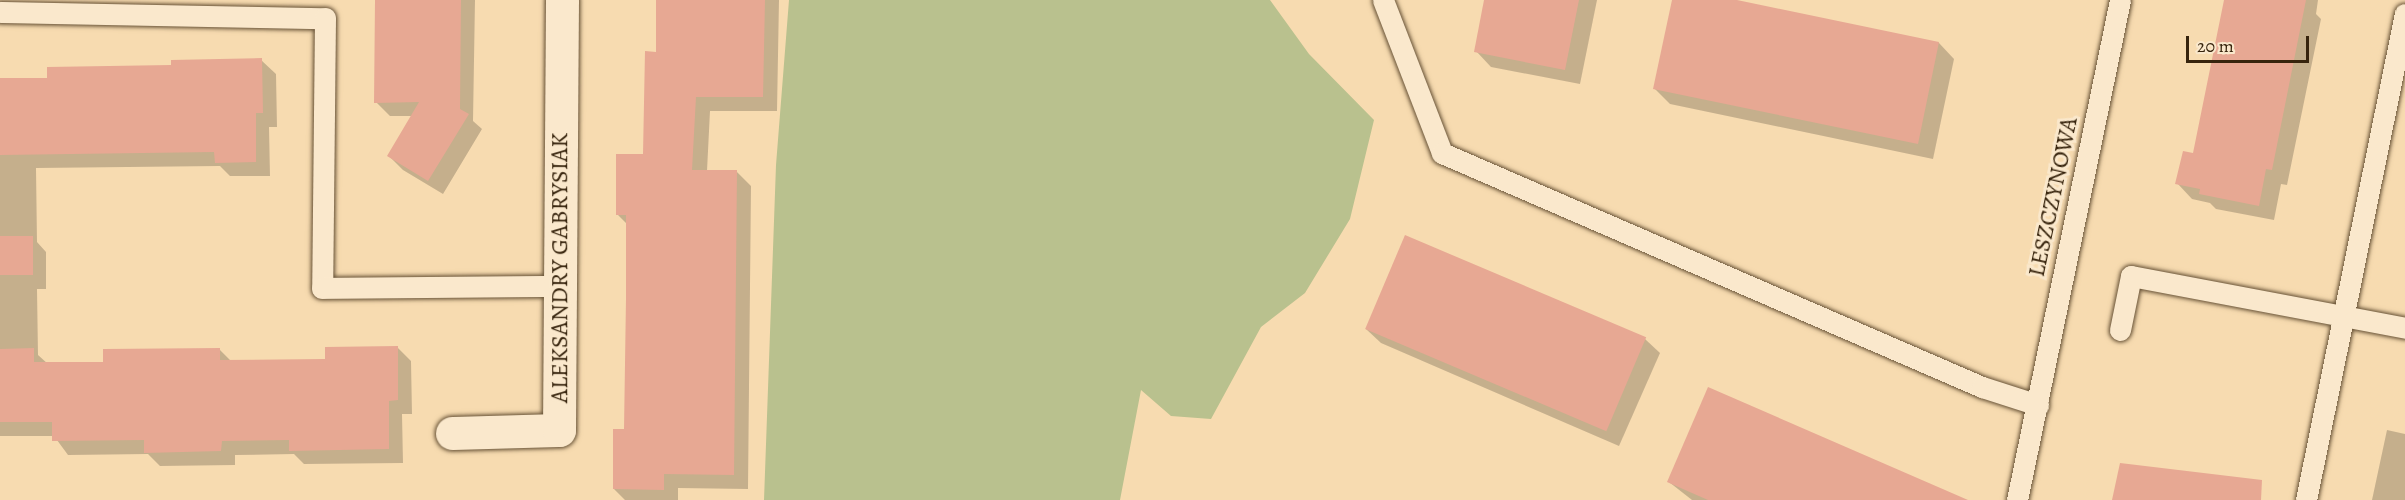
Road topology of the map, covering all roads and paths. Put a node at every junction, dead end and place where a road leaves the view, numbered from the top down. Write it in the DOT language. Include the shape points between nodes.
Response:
graph roads {
  1 [pos="562,0"];
  2 [pos="1383,0"];
  3 [pos="2120,0"];
  4 [pos="0,12"];
  5 [pos="2405,14"];
  6 [pos="560,286"];
  7 [pos="2343,317"];
  8 [pos="2405,328"];
  9 [pos="2120,330"];
  10 [pos="2038,405"];
  11 [pos="452,432"];
  12 [pos="2017,500"];
  13 [pos="2306,500"];
  1 -- 6 [label="street, ALEKSANDRY GABRYSIAK"];
  2 -- 10 [label="lane" via="1442,153 1982,387"];
  3 -- 10 [label="lane, LESZCZYNOWA"];
  4 -- 6 [label="lane" via="325,18 322,288"];
  5 -- 7 [label="lane"];
  6 -- 11 [label="street, ALEKSANDRY GABRYSIAK" via="559,430"];
  7 -- 8 [label="lane"];
  7 -- 9 [label="lane" via="2131,276"];
  7 -- 13 [label="lane"];
  10 -- 12 [label="lane, LESZCZYNOWA"];
}
